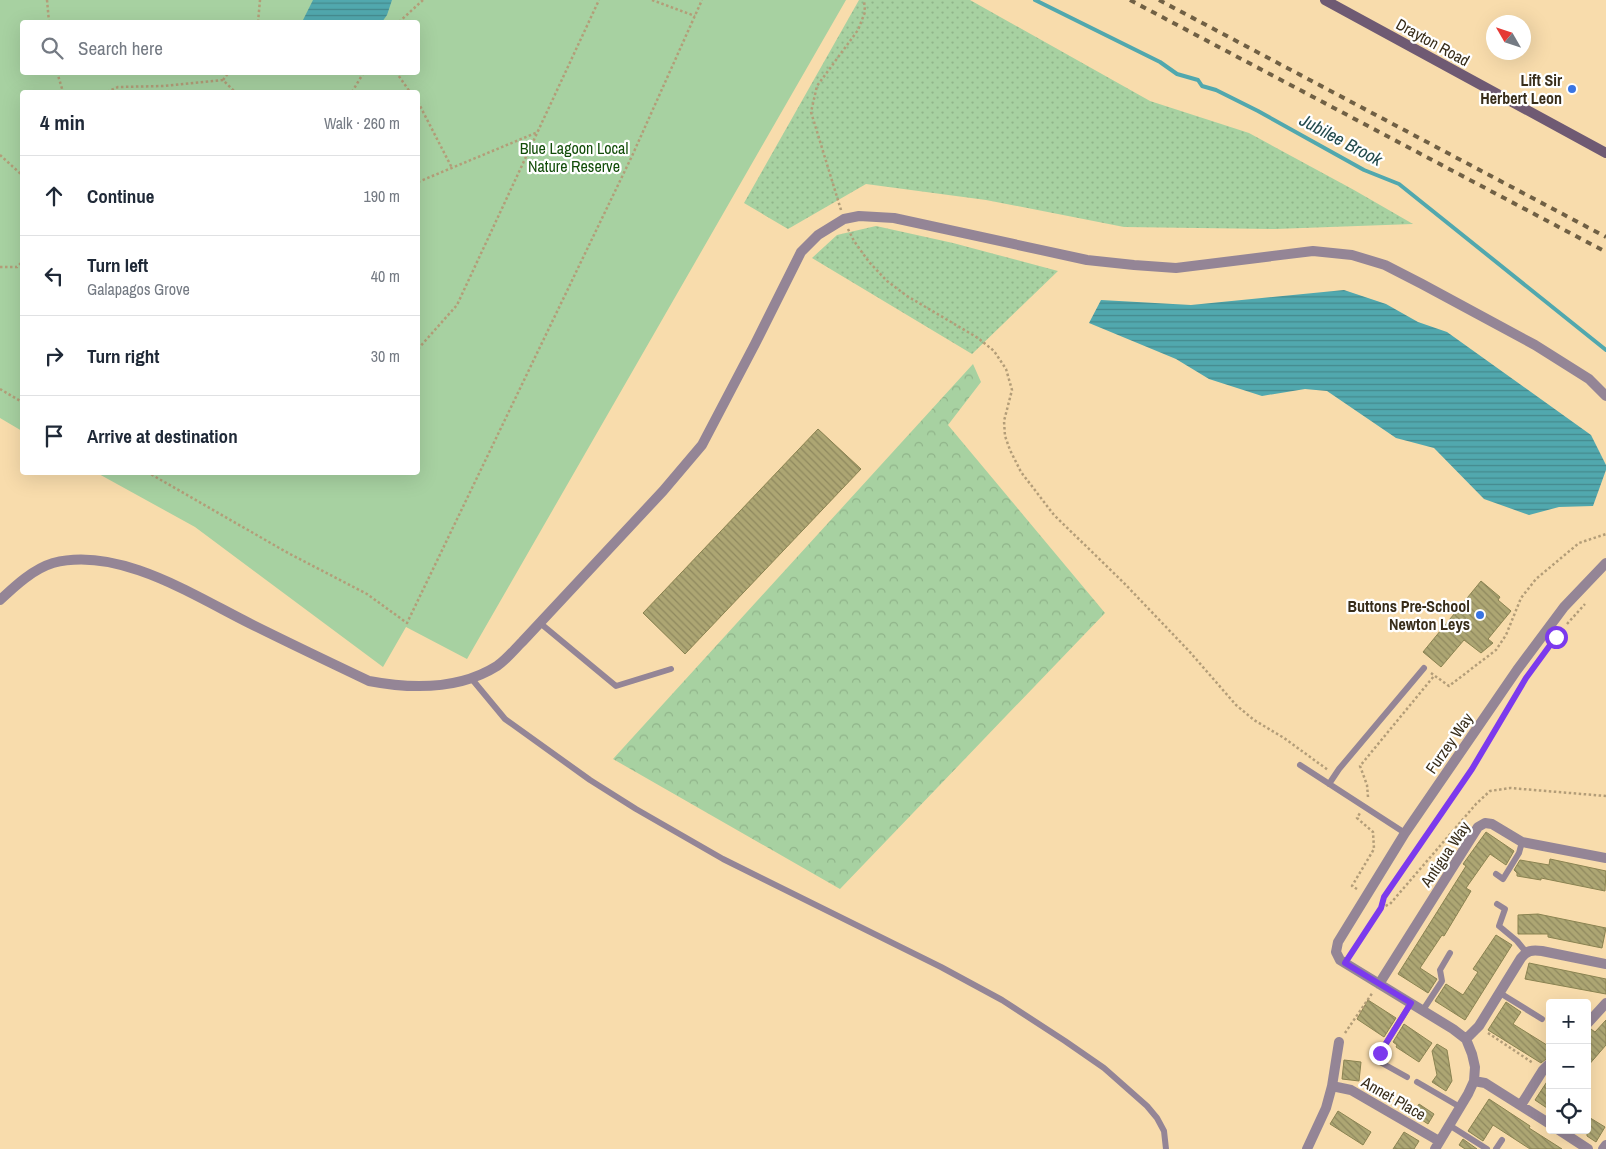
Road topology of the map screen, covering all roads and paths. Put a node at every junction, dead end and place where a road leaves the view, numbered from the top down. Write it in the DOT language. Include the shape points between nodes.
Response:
graph roads {
  1 [pos="47,0"];
  2 [pos="260,0"];
  3 [pos="423,0"];
  4 [pos="599,0"];
  5 [pos="652,0"];
  6 [pos="702,0"];
  7 [pos="864,0"];
  8 [pos="1325,0"];
  9 [pos="695,16"];
  10 [pos="49,20"];
  11 [pos="258,20"];
  12 [pos="401,20"];
  13 [pos="58,75"];
  14 [pos="227,75"];
  15 [pos="362,75"];
  16 [pos="398,75"];
  17 [pos="223,80"];
  18 [pos="62,90"];
  19 [pos="111,90"];
  20 [pos="233,90"];
  21 [pos="353,90"];
  22 [pos="409,90"];
  23 [pos="420,106"];
  24 [pos="538,132"];
  25 [pos="1606,153"];
  26 [pos="0,155"];
  27 [pos="452,168"];
  28 [pos="20,173"];
  29 [pos="420,181"];
  30 [pos="844,219"];
  31 [pos="20,264"];
  32 [pos="0,267"];
  33 [pos="420,347"];
  34 [pos="0,389"];
  35 [pos="1606,396"];
  36 [pos="20,401"];
  37 [pos="152,475"];
  38 [pos="1606,534"];
  39 [pos="1606,564"];
  40 [pos="1590,598"];
  41 [pos="0,600"];
  42 [pos="540,623"];
  43 [pos="1562,631"];
  44 [pos="1424,668"];
  45 [pos="671,669"];
  46 [pos="1434,676"];
  47 [pos="471,678"];
  48 [pos="1526,678"];
  49 [pos="1300,765"];
  50 [pos="1335,775"];
  51 [pos="1329,784"];
  52 [pos="1360,793"];
  53 [pos="1364,806"];
  54 [pos="1405,833"];
  55 [pos="1522,842"];
  56 [pos="1606,858"];
  57 [pos="1496,874"];
  58 [pos="1368,892"];
  59 [pos="1384,897"];
  60 [pos="1497,904"];
  61 [pos="1526,952"];
  62 [pos="1450,953"];
  63 [pos="1345,963"];
  64 [pos="1606,964"];
  65 [pos="1379,984"];
  66 [pos="1500,993"];
  67 [pos="1606,1002"];
  68 [pos="1411,1003"];
  69 [pos="1423,1010"];
  70 [pos="1542,1019"];
  71 [pos="1591,1019"];
  72 [pos="1479,1026"];
  73 [pos="1466,1039"];
  74 [pos="1339,1042"];
  75 [pos="1546,1066"];
  76 [pos="1407,1077"];
  77 [pos="1474,1080"];
  78 [pos="1417,1082"];
  79 [pos="1332,1086"];
  80 [pos="1521,1105"];
  81 [pos="1460,1108"];
  82 [pos="1546,1121"];
  83 [pos="1450,1125"];
  84 [pos="1566,1134"];
  85 [pos="1502,1140"];
  86 [pos="1437,1145"];
  87 [pos="1606,1146"];
  88 [pos="1166,1149"];
  89 [pos="1307,1149"];
  90 [pos="1487,1149"];
  91 [pos="1496,1149"];
  92 [pos="1588,1149"];
  93 [pos="1603,1149"];
  1 -- 10 [label="path"];
  2 -- 11 [label="path"];
  3 -- 12 [label="path"];
  4 -- 24 [label="path"];
  5 -- 9 [label="path"];
  6 -- 9 [label="path"];
  7 -- 30 [label="path" via="865,12 858,30 817,86 811,112"];
  8 -- 25 [label="street, Drayton Road"];
  9 -- 37 [label="path" via="632,156 407,622 367,594"];
  13 -- 18 [label="path"];
  14 -- 17 [label="path"];
  15 -- 21 [label="path"];
  16 -- 22 [label="path"];
  17 -- 19 [label="path"];
  17 -- 20 [label="path"];
  23 -- 27 [label="path"];
  24 -- 27 [label="path"];
  24 -- 33 [label="path" via="456,305"];
  26 -- 28 [label="path"];
  27 -- 29 [label="path"];
  30 -- 35 [label="street" via="860,216 894,218 1087,260 1134,266 1176,268 1313,251 1352,255 1384,265 1535,345 1589,379"];
  30 -- 42 [label="street" via="818,235 801,252 702,445"];
  30 -- 50 [label="path" via="854,241 887,281 986,343 994,352 1006,369 1012,390 1004,421 1010,450 1021,472 1054,515 1104,562 1236,705"];
  31 -- 32 [label="path" via="17,267"];
  34 -- 36 [label="path"];
  38 -- 46 [label="path" via="1579,542 1536,579 1521,598 1506,635 1496,650 1449,686"];
  39 -- 54 [label="street, Furzey Way" via="1564,608 1523,662"];
  40 -- 43 [label="path"];
  41 -- 47 [label="street" via="25,578 52,564 77,559 115,563 156,577 369,681 397,686 446,685"];
  42 -- 45 [label="lane" via="616,686"];
  42 -- 47 [label="street" via="498,665"];
  44 -- 46 [label="path"];
  44 -- 50 [label="lane"];
  46 -- 52 [label="path" via="1360,766 1368,799"];
  47 -- 88 [label="lane" via="505,719 636,809 730,863 1002,1000 1073,1046 1147,1106 1164,1131"];
  48 -- 59 [label="path" via="1472,769"];
  49 -- 51 [label="lane"];
  50 -- 51 [label="lane"];
  51 -- 53 [label="lane"];
  53 -- 54 [label="lane"];
  53 -- 58 [label="path" via="1357,818 1373,832 1374,848 1352,886 1363,894"];
  54 -- 58 [label="street, Furzey Way"];
  55 -- 56 [label="street, Antigua Way"];
  55 -- 57 [label="lane" via="1503,879"];
  55 -- 65 [label="street, Antigua Way" via="1492,824 1478,827"];
  58 -- 59 [label="path" via="1374,890"];
  58 -- 63 [label="street, Furzey Way" via="1344,931 1336,952"];
  59 -- 63 [label="path" via="1381,908"];
  60 -- 61 [label="lane" via="1504,909 1499,926"];
  61 -- 64 [label="street" via="1542,951"];
  61 -- 66 [label="street"];
  62 -- 69 [label="lane" via="1440,970 1442,981"];
  63 -- 65 [label="street"];
  65 -- 68 [label="street"];
  65 -- 74 [label="path"];
  66 -- 70 [label="lane"];
  66 -- 72 [label="street"];
  67 -- 71 [label="street"];
  68 -- 69 [label="street"];
  68 -- 76 [label="lane" via="1380,1053 1380,1062"];
  69 -- 73 [label="street"];
  72 -- 73 [label="street"];
  72 -- 75 [label="path"];
  73 -- 77 [label="street" via="1475,1067"];
  74 -- 79 [label="street"];
  75 -- 80 [label="street"];
  77 -- 80 [label="street" via="1485,1083"];
  77 -- 81 [label="street"];
  78 -- 81 [label="lane"];
  79 -- 86 [label="street, Annet Place" via="1351,1090"];
  79 -- 89 [label="street" via="1326,1108"];
  80 -- 82 [label="street"];
  81 -- 83 [label="street"];
  83 -- 86 [label="street"];
  83 -- 90 [label="lane"];
  84 -- 92 [label="street"];
  85 -- 91 [label="lane"];
  87 -- 93 [label="street"];
}
